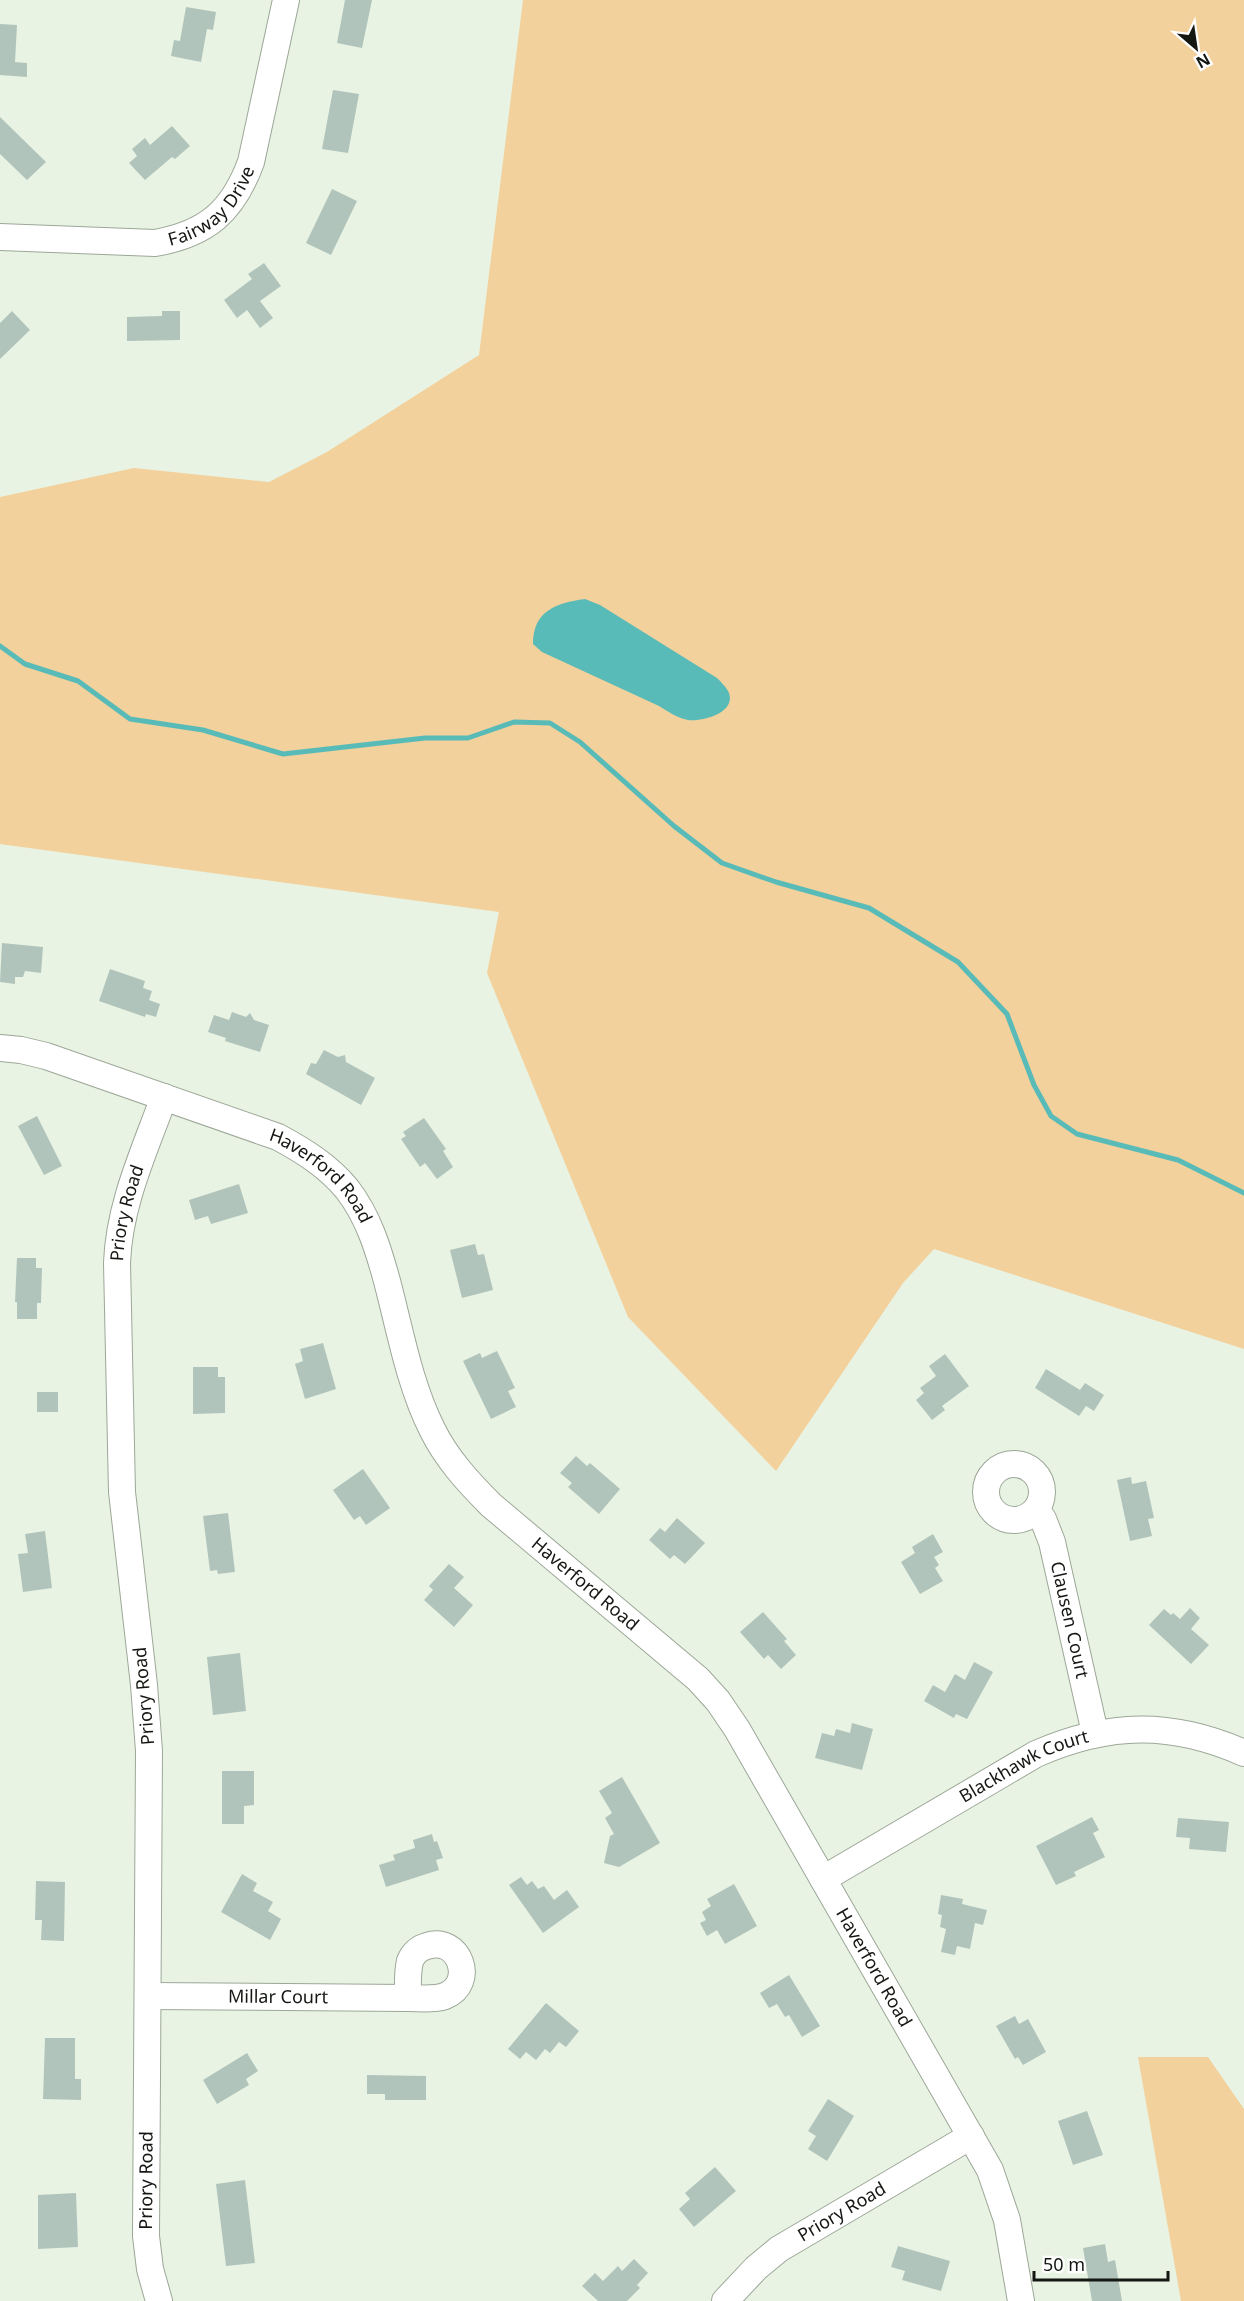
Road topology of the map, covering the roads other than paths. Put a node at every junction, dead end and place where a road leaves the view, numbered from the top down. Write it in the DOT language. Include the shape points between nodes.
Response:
graph roads {
  1 [pos="286,0"];
  2 [pos="0,237"];
  3 [pos="0,1048"];
  4 [pos="164,1097"];
  5 [pos="1036,1510"];
  6 [pos="1095,1733"];
  7 [pos="1244,1753"];
  8 [pos="823,1879"];
  9 [pos="148,1996"];
  10 [pos="408,1998"];
  11 [pos="971,2136"];
  12 [pos="159,2301"];
  13 [pos="725,2301"];
  14 [pos="1021,2301"];
  1 -- 2 [label="street, Fairway Drive" via="251,162 244,183 216,219 187,235 155,243"];
  3 -- 4 [label="street, Haverford Road" via="46,1056"];
  4 -- 8 [label="street, Haverford Road" via="278,1137 311,1156 347,1189 375,1240 419,1398 448,1456 490,1505 711,1694 737,1729"];
  4 -- 9 [label="street, Priory Road" via="123,1210 118,1245 122,1492 149,1751"];
  5 -- 6 [label="street, Clausen Court" via="1052,1542"];
  6 -- 7 [label="street, Blackhawk Court" via="1131,1728 1186,1732"];
  6 -- 8 [label="street, Blackhawk Court" via="1036,1754"];
  8 -- 11 [label="street, Haverford Road"];
  9 -- 10 [label="street, Millar Court"];
  9 -- 12 [label="street, Priory Road" via="146,2236"];
  11 -- 13 [label="street, Priory Road" via="779,2249"];
  11 -- 14 [label="street, Haverford Road" via="1002,2202"];
}
